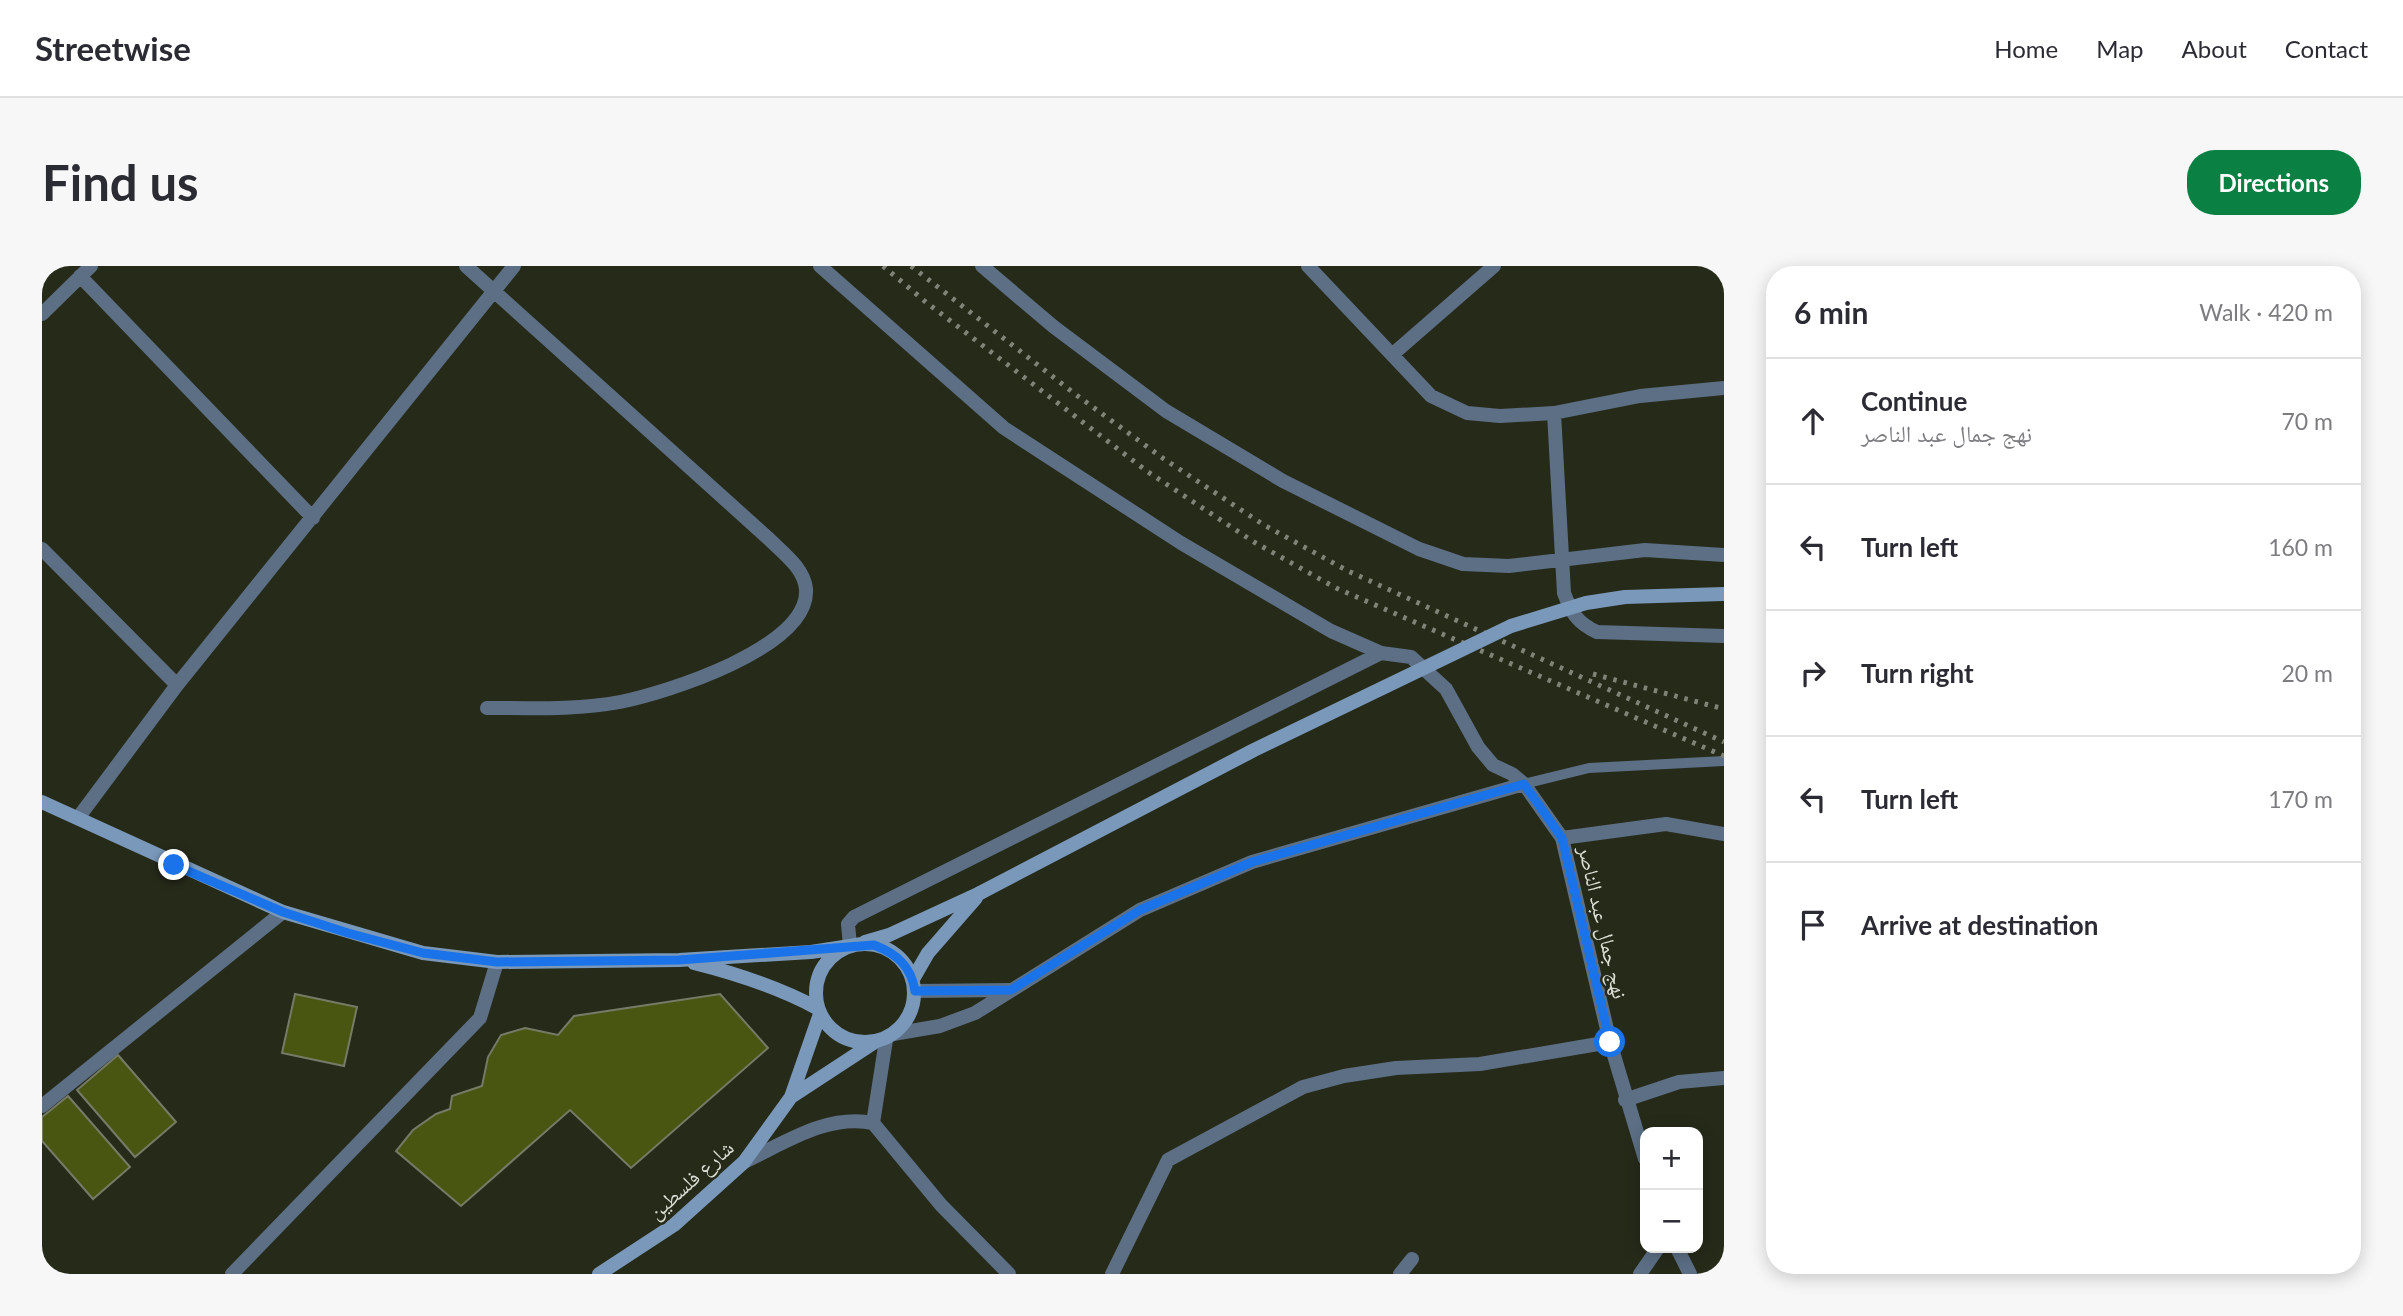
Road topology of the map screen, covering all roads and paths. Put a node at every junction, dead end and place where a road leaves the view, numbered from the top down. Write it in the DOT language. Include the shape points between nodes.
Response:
graph roads {
  1 [pos="466,266"];
  2 [pos="514,266"];
  3 [pos="820,266"];
  4 [pos="982,266"];
  5 [pos="1308,266"];
  6 [pos="1494,266"];
  7 [pos="86,271"];
  8 [pos="492,292"];
  9 [pos="42,314"];
  10 [pos="1393,354"];
  11 [pos="1724,388"];
  12 [pos="1554,413"];
  13 [pos="313,518"];
  14 [pos="42,549"];
  15 [pos="1724,555"];
  16 [pos="1561,561"];
  17 [pos="1724,594"];
  18 [pos="1724,636"];
  19 [pos="1381,653"];
  20 [pos="177,685"];
  21 [pos="487,708"];
  22 [pos="1724,761"];
  23 [pos="1524,784"];
  24 [pos="42,802"];
  25 [pos="78,818"];
  26 [pos="1724,834"];
  27 [pos="1562,838"];
  28 [pos="980,893"];
  29 [pos="283,912"];
  30 [pos="853,946"];
  31 [pos="679,960"];
  32 [pos="497,962"];
  33 [pos="914,985"];
  34 [pos="1011,990"];
  35 [pos="819,1011"];
  36 [pos="885,1039"];
  37 [pos="1610,1042"];
  38 [pos="1724,1078"];
  39 [pos="791,1097"];
  40 [pos="1625,1100"];
  41 [pos="42,1106"];
  42 [pos="873,1123"];
  43 [pos="1640,1144"];
  44 [pos="744,1162"];
  45 [pos="1655,1253"];
  46 [pos="1680,1253"];
  47 [pos="1412,1259"];
  48 [pos="232,1274"];
  49 [pos="599,1274"];
  50 [pos="1009,1274"];
  51 [pos="1112,1274"];
  52 [pos="1400,1274"];
  53 [pos="1640,1274"];
  54 [pos="1690,1274"];
  1 -- 8 [label="street"];
  2 -- 8 [label="street"];
  3 -- 19 [label="street" via="1004,428 1181,542 1331,631"];
  4 -- 16 [label="street" via="1166,411 1283,481 1419,549 1463,564"];
  5 -- 10 [label="street"];
  6 -- 10 [label="street"];
  7 -- 9 [label="street"];
  7 -- 13 [label="street"];
  8 -- 13 [label="street"];
  8 -- 21 [label="street" via="769,539 800,570 806,590 794,622 762,648 720,670 620,702"];
  10 -- 12 [label="street" via="1431,396 1467,413"];
  11 -- 12 [label="street" via="1640,396"];
  12 -- 16 [label="street"];
  13 -- 20 [label="street"];
  14 -- 20 [label="street"];
  15 -- 16 [label="street" via="1645,550"];
  16 -- 18 [label="street" via="1564,593 1572,614 1589,629"];
  17 -- 28 [label="main road, bridge" via="1599,601 1511,626 1254,750"];
  19 -- 23 [label="street" via="1411,657 1446,689 1478,747 1493,765"];
  19 -- 30 [label="street" via="854,918 848,924"];
  20 -- 25 [label="street"];
  22 -- 23 [label="lane" via="1589,768"];
  23 -- 27 [label="street, نهج جمال عبد الناصر"];
  23 -- 34 [label="street" via="1252,862 1140,910"];
  24 -- 25 [label="main road"];
  25 -- 29 [label="main road"];
  26 -- 27 [label="street" via="1666,824"];
  27 -- 37 [label="street, نهج جمال عبد الناصر"];
  28 -- 30 [label="main road" via="889,935"];
  28 -- 33 [label="main road" via="928,953"];
  29 -- 32 [label="main road" via="423,953"];
  29 -- 41 [label="street"];
  30 -- 31 [label="main road"];
  30 -- 33 [label="main road" via="874,945 891,951 904,963"];
  30 -- 35 [label="main road" via="834,955 822,969 816,985"];
  31 -- 32 [label="main road"];
  31 -- 35 [label="main road" via="745,976 788,992"];
  32 -- 48 [label="street" via="480,1018"];
  33 -- 34 [label="street"];
  33 -- 36 [label="main road" via="913,1007 905,1022"];
  34 -- 36 [label="street" via="957,1021"];
  35 -- 36 [label="main road" via="842,1037 858,1042"];
  35 -- 39 [label="main road"];
  36 -- 39 [label="main road"];
  36 -- 42 [label="street"];
  37 -- 40 [label="street, نهج جمال عبد الناصر"];
  37 -- 51 [label="street" via="1480,1064 1396,1068 1303,1087 1168,1160"];
  38 -- 40 [label="street" via="1679,1082"];
  39 -- 44 [label="main road, شارع فلسطين"];
  40 -- 43 [label="street, نهج جمال عبد الناصر"];
  42 -- 44 [label="street" via="828,1123"];
  42 -- 50 [label="street" via="941,1205"];
  44 -- 49 [label="main road, شارع فلسطين" via="674,1225"];
  45 -- 53 [label="street"];
  46 -- 54 [label="street"];
  47 -- 52 [label="street"];
}
